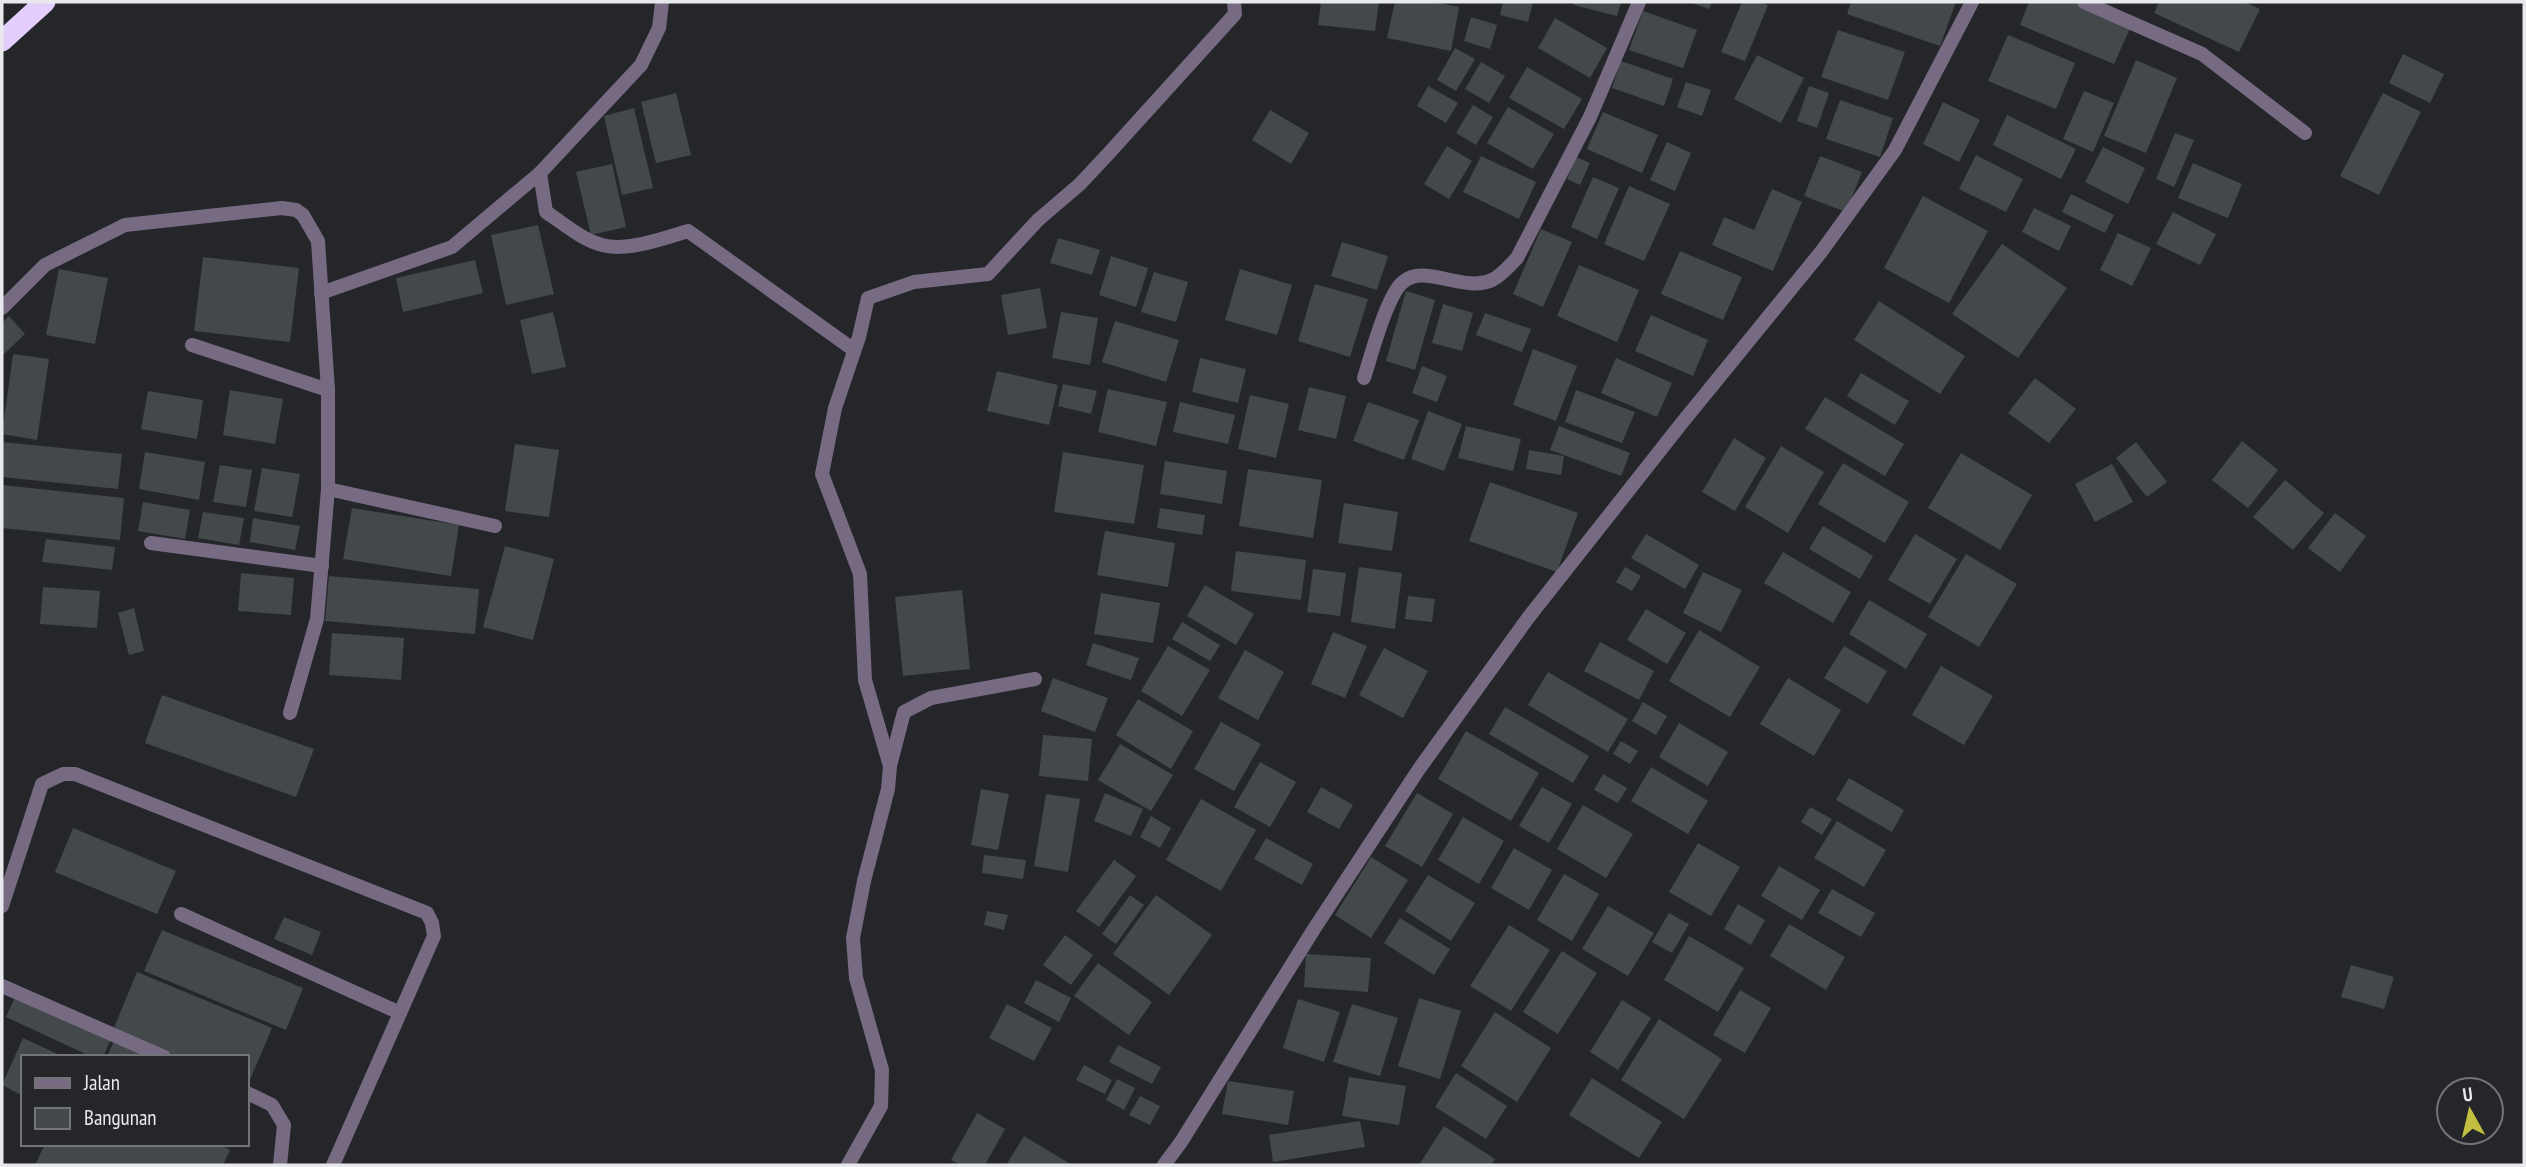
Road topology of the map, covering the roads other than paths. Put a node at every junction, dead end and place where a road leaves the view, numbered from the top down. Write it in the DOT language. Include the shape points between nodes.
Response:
graph roads {
  1 [pos="45,2"];
  2 [pos="663,2"];
  3 [pos="1234,2"];
  4 [pos="1639,2"];
  5 [pos="1972,2"];
  6 [pos="2084,2"];
  7 [pos="2,41"];
  8 [pos="2305,133"];
  9 [pos="540,173"];
  10 [pos="321,293"];
  11 [pos="2,308"];
  12 [pos="192,345"];
  13 [pos="854,350"];
  14 [pos="1364,378"];
  15 [pos="328,390"];
  16 [pos="328,489"];
  17 [pos="495,526"];
  18 [pos="151,543"];
  19 [pos="323,566"];
  20 [pos="1035,679"];
  21 [pos="290,713"];
  22 [pos="890,766"];
  23 [pos="2,906"];
  24 [pos="181,914"];
  25 [pos="2,986"];
  26 [pos="400,1013"];
  27 [pos="159,1055"];
  28 [pos="248,1093"];
  29 [pos="280,1165"];
  30 [pos="333,1165"];
  31 [pos="848,1165"];
  32 [pos="1164,1165"];
  1 -- 7 [label="highway"];
  2 -- 9 [label="street" via="659,28 641,65"];
  3 -- 13 [label="street" via="1235,14 1080,184 1038,220 988,274 914,282 868,298"];
  4 -- 14 [label="street" via="1590,117 1517,258 1503,273 1476,284 1432,275 1401,283"];
  5 -- 32 [label="street" via="1895,150 1821,253 1528,618 1427,758"];
  6 -- 8 [label="street" via="2202,54"];
  9 -- 10 [label="street" via="452,247"];
  9 -- 13 [label="street" via="546,212 584,237 604,246 644,244 688,231"];
  10 -- 11 [label="street" via="318,241 303,215 282,208 125,225 45,265"];
  10 -- 15 [label="street"];
  12 -- 15 [label="street"];
  13 -- 22 [label="street" via="835,408 822,474 860,574 865,680"];
  15 -- 16 [label="street"];
  16 -- 17 [label="street"];
  16 -- 19 [label="street"];
  18 -- 19 [label="street"];
  19 -- 21 [label="street" via="317,619"];
  20 -- 22 [label="street" via="931,698 904,712"];
  22 -- 31 [label="street" via="853,938 856,978 881,1070 881,1106"];
  23 -- 26 [label="street" via="42,784 75,774 427,913 434,936"];
  24 -- 26 [label="street"];
  25 -- 27 [label="street"];
  26 -- 30 [label="street"];
  28 -- 29 [label="street" via="272,1105 284,1125"];
}
